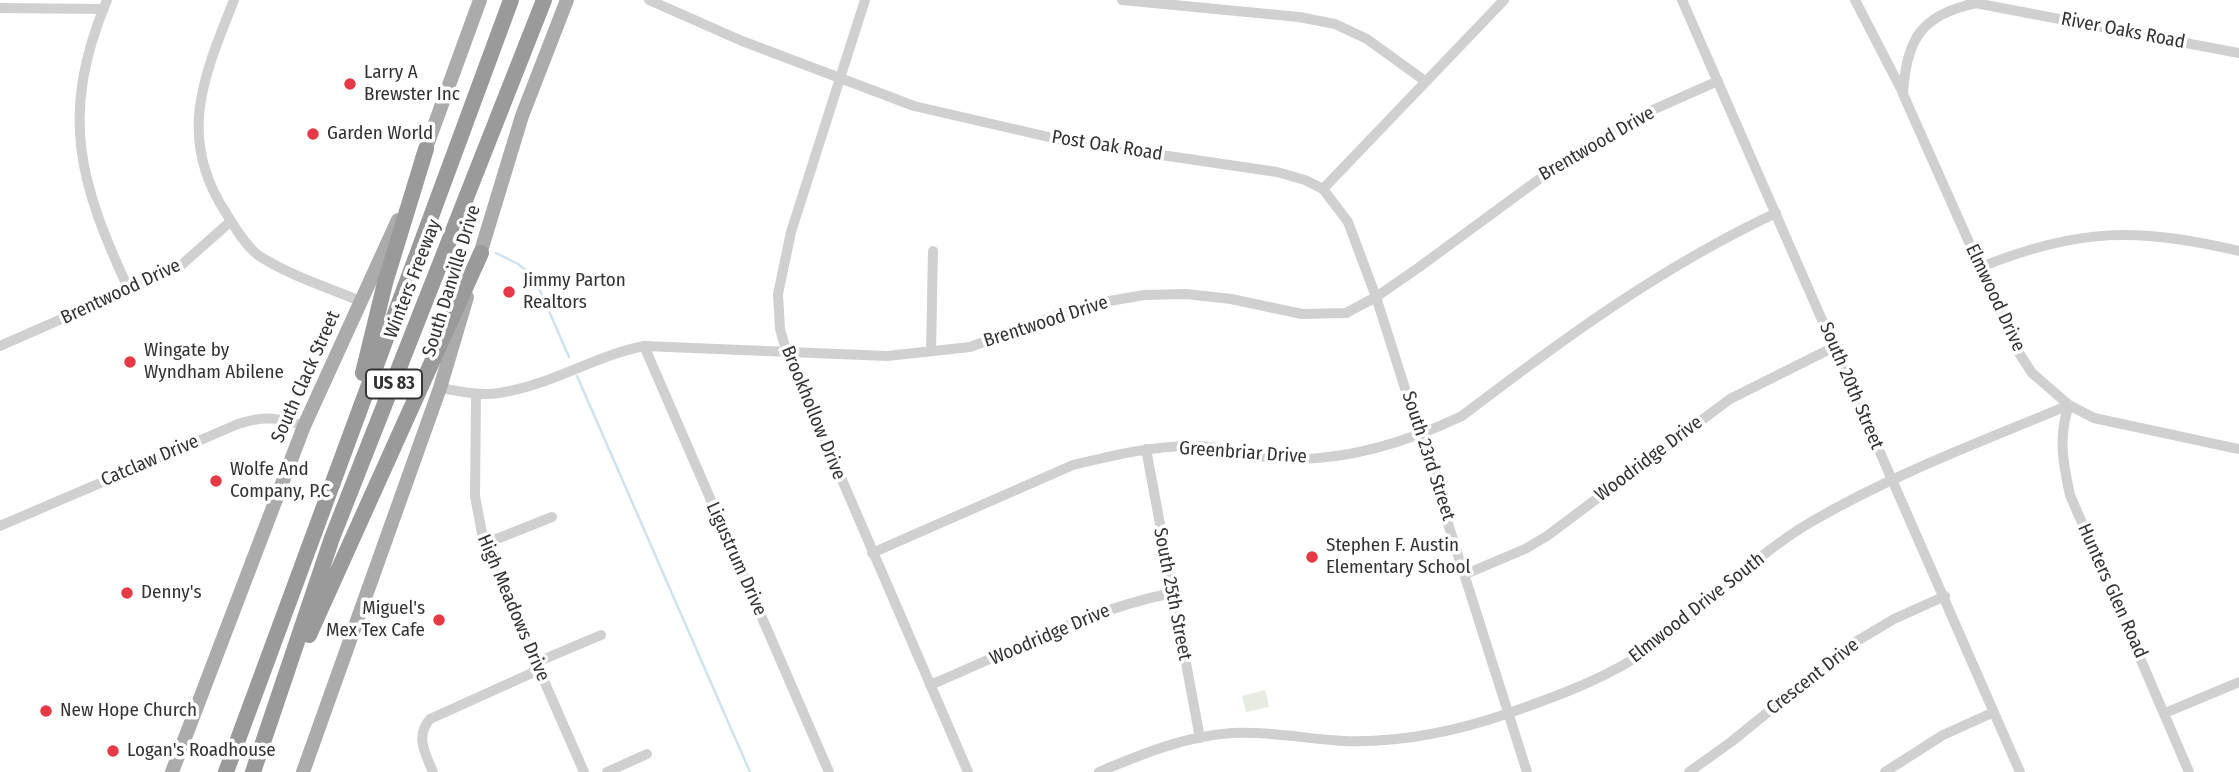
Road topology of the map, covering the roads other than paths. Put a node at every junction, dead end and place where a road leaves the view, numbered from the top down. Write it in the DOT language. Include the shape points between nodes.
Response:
graph roads {
  1 [pos="234,0"];
  2 [pos="480,0"];
  3 [pos="511,0"];
  4 [pos="544,0"];
  5 [pos="567,0"];
  6 [pos="649,0"];
  7 [pos="864,0"];
  8 [pos="1122,0"];
  9 [pos="1504,0"];
  10 [pos="1682,0"];
  11 [pos="1854,0"];
  12 [pos="1965,0"];
  13 [pos="1977,3"];
  14 [pos="105,4"];
  15 [pos="0,8"];
  16 [pos="2239,53"];
  17 [pos="841,79"];
  18 [pos="1425,81"];
  19 [pos="1718,81"];
  20 [pos="1903,94"];
  21 [pos="426,149"];
  22 [pos="1323,189"];
  23 [pos="1776,213"];
  24 [pos="231,221"];
  25 [pos="933,251"];
  26 [pos="2239,251"];
  27 [pos="481,253"];
  28 [pos="1980,267"];
  29 [pos="129,290"];
  30 [pos="1377,297"];
  31 [pos="360,301"];
  32 [pos="0,346"];
  33 [pos="643,346"];
  34 [pos="1834,347"];
  35 [pos="786,351"];
  36 [pos="931,351"];
  37 [pos="440,388"];
  38 [pos="476,394"];
  39 [pos="2069,405"];
  40 [pos="304,425"];
  41 [pos="1420,433"];
  42 [pos="1146,449"];
  43 [pos="2239,449"];
  44 [pos="1892,480"];
  45 [pos="552,517"];
  46 [pos="317,523"];
  47 [pos="0,526"];
  48 [pos="484,544"];
  49 [pos="872,553"];
  50 [pos="1466,575"];
  51 [pos="1171,593"];
  52 [pos="1945,596"];
  53 [pos="601,635"];
  54 [pos="537,667"];
  55 [pos="2239,682"];
  56 [pos="930,685"];
  57 [pos="276,708"];
  58 [pos="1994,712"];
  59 [pos="1508,713"];
  60 [pos="2165,713"];
  61 [pos="1200,738"];
  62 [pos="648,754"];
  63 [pos="172,772"];
  64 [pos="226,772"];
  65 [pos="253,772"];
  66 [pos="303,772"];
  67 [pos="433,772"];
  68 [pos="584,772"];
  69 [pos="607,772"];
  70 [pos="829,772"];
  71 [pos="968,772"];
  72 [pos="1100,772"];
  73 [pos="1527,772"];
  74 [pos="1689,772"];
  75 [pos="1885,772"];
  76 [pos="2020,772"];
  77 [pos="2189,772"];
  1 -- 24 [label="street" via="206,71 197,120 204,167"];
  2 -- 21 [label="main road, South Clack Street"];
  3 -- 46 [label="highway, Winters Freeway / US 83"];
  4 -- 57 [label="highway, Winters Freeway / US 83" via="332,538"];
  5 -- 27 [label="main road, South Danville Drive" via="523,116"];
  6 -- 17 [label="street, Post Oak Road"];
  7 -- 17 [label="street, Brookhollow Drive"];
  8 -- 18 [label="street" via="1335,24 1367,39"];
  9 -- 18 [label="street"];
  10 -- 19 [label="street, South 20th Street"];
  11 -- 20 [label="street, Elmwood Drive"];
  12 -- 13 [label="street, River Oaks Road"];
  13 -- 16 [label="street, River Oaks Road"];
  13 -- 20 [label="street" via="1942,13 1915,37 1908,51"];
  14 -- 15 [label="street"];
  14 -- 29 [label="street" via="79,93 81,148 92,205"];
  17 -- 22 [label="street, Post Oak Road" via="914,106 964,118 1066,141 1277,172"];
  17 -- 35 [label="street, Brookhollow Drive" via="791,232 781,281 779,314"];
  18 -- 22 [label="street"];
  19 -- 23 [label="street, South 20th Street"];
  19 -- 30 [label="street, Brentwood Drive" via="1648,112 1572,155"];
  20 -- 28 [label="street, Elmwood Drive"];
  21 -- 31 [label="main road, South Clack Street"];
  21 -- 46 [label="highway"];
  22 -- 30 [label="street, South 23rd Street" via="1348,222"];
  23 -- 34 [label="street, South 20th Street"];
  23 -- 41 [label="street, Greenbriar Drive" via="1687,257 1597,316 1462,416"];
  24 -- 29 [label="street, Brentwood Drive" via="189,260"];
  24 -- 31 [label="street" via="255,253"];
  25 -- 36 [label="street"];
  26 -- 28 [label="street" via="2165,236 2113,233 2045,244"];
  27 -- 37 [label="main road, South Danville Drive"];
  27 -- 57 [label="highway"];
  28 -- 39 [label="street, Elmwood Drive" via="2017,350 2032,373"];
  29 -- 32 [label="street, Brentwood Drive"];
  30 -- 36 [label="street, Brentwood Drive" via="1346,313 1302,314 1231,299 1144,295 1071,311 970,347"];
  30 -- 41 [label="street, South 23rd Street"];
  31 -- 40 [label="main road, South Clack Street"];
  33 -- 35 [label="street, Brentwood Drive"];
  33 -- 38 [label="street, Brentwood Drive" via="519,388"];
  33 -- 70 [label="street, Ligustrum Drive"];
  34 -- 44 [label="street, South 20th Street"];
  34 -- 50 [label="street, Woodridge Drive" via="1730,399 1548,536"];
  35 -- 36 [label="street, Brentwood Drive" via="887,356"];
  35 -- 49 [label="street, Brookhollow Drive"];
  37 -- 38 [label="street, Brentwood Drive"];
  37 -- 66 [label="main road, South Danville Drive"];
  38 -- 48 [label="street, High Meadows Drive" via="475,496"];
  39 -- 43 [label="street, Elmwood Drive" via="2094,418"];
  39 -- 44 [label="street, Elmwood Drive South"];
  39 -- 60 [label="street, Hunters Glen Road" via="2062,425 2062,446 2070,495"];
  40 -- 47 [label="street, Catclaw Drive" via="279,417 259,417"];
  40 -- 63 [label="main road, South Clack Street"];
  41 -- 42 [label="street, Greenbriar Drive" via="1354,455 1315,459 1272,458 1198,446"];
  41 -- 50 [label="street, South 23rd Street"];
  42 -- 49 [label="street, Greenbriar Drive" via="1073,465"];
  42 -- 51 [label="street, South 25th Street"];
  44 -- 52 [label="street, South 20th Street"];
  44 -- 59 [label="street, Elmwood Drive South" via="1790,535 1684,623 1623,666"];
  45 -- 48 [label="street"];
  46 -- 64 [label="highway, Winters Freeway / US 83"];
  48 -- 54 [label="street, High Meadows Drive"];
  49 -- 56 [label="street, Brookhollow Drive"];
  50 -- 59 [label="street, South 23rd Street"];
  51 -- 56 [label="street, Woodridge Drive" via="1100,612"];
  51 -- 61 [label="street, South 25th Street"];
  52 -- 58 [label="street, South 20th Street"];
  52 -- 74 [label="street, Crescent Drive" via="1852,644"];
  53 -- 54 [label="street" via="541,660"];
  54 -- 67 [label="street" via="430,719 421,739"];
  54 -- 68 [label="street, High Meadows Drive"];
  55 -- 60 [label="street"];
  56 -- 71 [label="street, Brookhollow Drive"];
  57 -- 65 [label="highway, Winters Freeway / US 83"];
  58 -- 75 [label="street" via="1943,735"];
  58 -- 76 [label="street, South 20th Street"];
  59 -- 61 [label="street, Elmwood Drive South" via="1435,734 1375,741 1257,733"];
  59 -- 73 [label="street, South 23rd Street"];
  60 -- 77 [label="street, Hunters Glen Road"];
  61 -- 72 [label="street, Elmwood Drive South"];
  62 -- 69 [label="street"];
}
